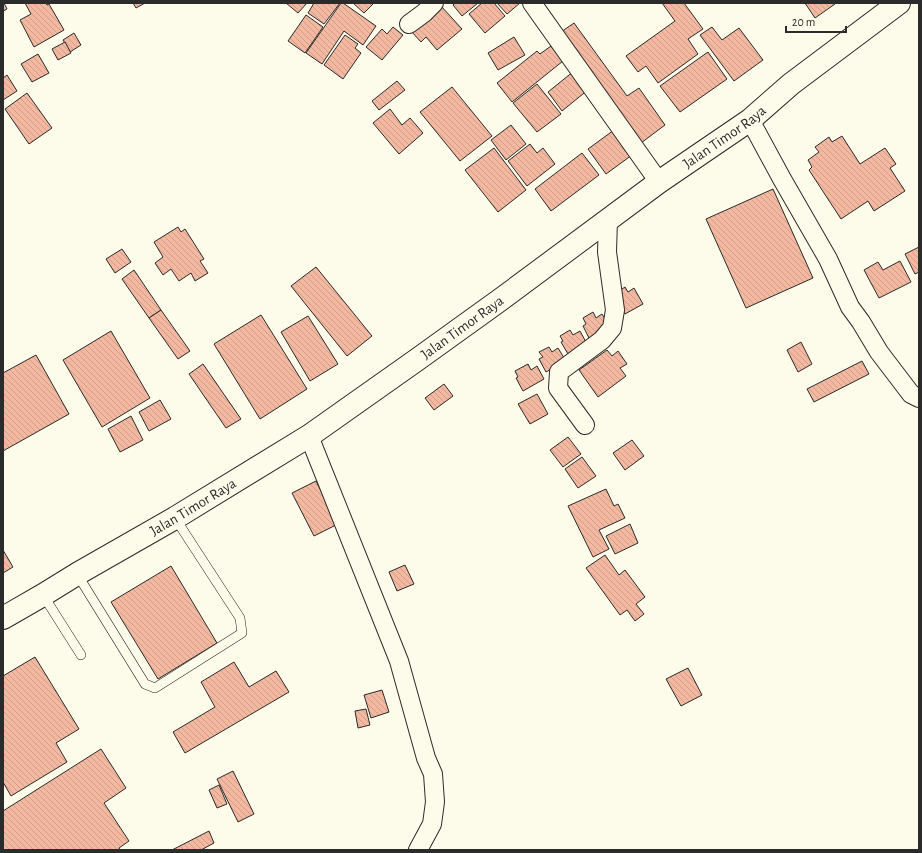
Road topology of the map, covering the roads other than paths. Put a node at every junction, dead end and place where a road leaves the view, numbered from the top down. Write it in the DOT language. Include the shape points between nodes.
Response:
graph roads {
  1 [pos="434,3"];
  2 [pos="532,3"];
  3 [pos="899,3"];
  4 [pos="409,24"];
  5 [pos="750,120"];
  6 [pos="659,182"];
  7 [pos="608,220"];
  8 [pos="919,398"];
  9 [pos="585,425"];
  10 [pos="309,436"];
  11 [pos="175,518"];
  12 [pos="77,574"];
  13 [pos="43,595"];
  14 [pos="3,618"];
  15 [pos="81,655"];
  16 [pos="418,850"];
  1 -- 4 [label="street"];
  2 -- 6 [label="street"];
  3 -- 5 [label="highway, Jalan Timor Raya" via="792,84"];
  5 -- 6 [label="highway, Jalan Timor Raya"];
  5 -- 8 [label="street" via="828,259 850,307 879,352 911,394"];
  6 -- 7 [label="highway, Jalan Timor Raya"];
  7 -- 9 [label="street" via="606,252 615,310 612,328 602,340 559,372 558,380 558,388"];
  7 -- 10 [label="highway, Jalan Timor Raya"];
  10 -- 11 [label="highway, Jalan Timor Raya"];
  10 -- 16 [label="street" via="399,661 426,758 433,774 435,802 432,824"];
  11 -- 12 [label="highway, Jalan Timor Raya"];
  11 -- 12 [label="lane" via="240,618 242,633 155,688 146,684"];
  12 -- 13 [label="highway, Jalan Timor Raya"];
  13 -- 14 [label="highway, Jalan Timor Raya"];
  13 -- 15 [label="lane"];
}
